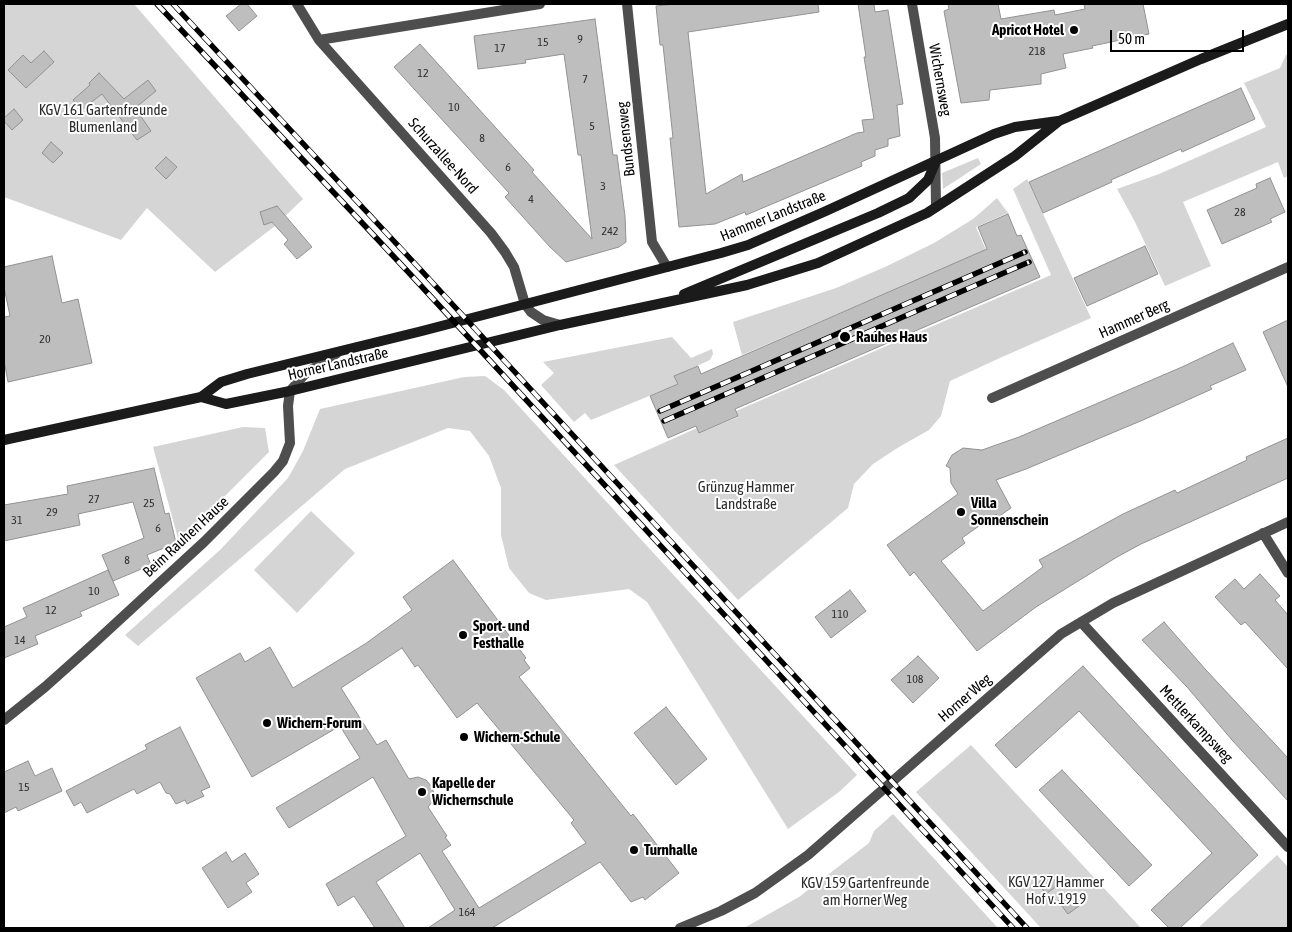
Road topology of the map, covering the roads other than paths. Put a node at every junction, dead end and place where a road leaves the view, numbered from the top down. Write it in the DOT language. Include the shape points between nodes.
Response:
graph roads {
  1 [pos="297,4"];
  2 [pos="540,4"];
  3 [pos="627,4"];
  4 [pos="912,4"];
  5 [pos="1288,24"];
  6 [pos="319,40"];
  7 [pos="1059,121"];
  8 [pos="936,161"];
  9 [pos="936,207"];
  10 [pos="667,267"];
  11 [pos="1288,267"];
  12 [pos="525,304"];
  13 [pos="661,304"];
  14 [pos="460,321"];
  15 [pos="560,325"];
  16 [pos="482,345"];
  17 [pos="340,351"];
  18 [pos="290,391"];
  19 [pos="201,397"];
  20 [pos="992,398"];
  21 [pos="4,440"];
  22 [pos="1288,522"];
  23 [pos="1263,533"];
  24 [pos="1288,573"];
  25 [pos="1081,622"];
  26 [pos="4,720"];
  27 [pos="1288,846"];
  28 [pos="680,928"];
  1 -- 6 [label="street, Schurzallee-Nord"];
  2 -- 6 [label="street"];
  3 -- 10 [label="street, Bundsensweg" via="652,242"];
  4 -- 8 [label="street, Wichernsweg"];
  5 -- 7 [label="main road, Hammer Landstraße"];
  6 -- 12 [label="street, Schurzallee-Nord" via="500,245 514,267"];
  7 -- 8 [label="main road, Hammer Landstraße" via="1015,127"];
  7 -- 9 [label="main road, Hammer Landstraße" via="1015,156"];
  8 -- 9 [label="street, Wichernsweg"];
  8 -- 10 [label="main road, Hammer Landstraße" via="748,245"];
  8 -- 13 [label="main road" via="928,180 909,198"];
  9 -- 13 [label="main road, Hammer Landstraße" via="818,263 747,285"];
  10 -- 12 [label="main road, Hammer Landstraße"];
  11 -- 20 [label="street, Hammer Berg"];
  12 -- 14 [label="main road, Hammer Landstraße"];
  12 -- 15 [label="street" via="542,320"];
  13 -- 15 [label="main road, Hammer Landstraße"];
  14 -- 17 [label="main road, Horner Landstraße"];
  15 -- 16 [label="main road, Hammer Landstraße"];
  16 -- 18 [label="main road, Horner Landstraße"];
  17 -- 18 [label="street" via="305,374"];
  17 -- 19 [label="main road, Horner Landstraße" via="221,382"];
  18 -- 19 [label="main road, Horner Landstraße" via="226,404"];
  18 -- 26 [label="street, Beim Rauhen Hause" via="290,443 283,461 274,472 91,646"];
  19 -- 21 [label="main road, Horner Landstraße"];
  22 -- 23 [label="street, Horner Weg"];
  23 -- 24 [label="street"];
  23 -- 25 [label="street, Horner Weg" via="1113,603"];
  25 -- 27 [label="street, Mettlerkampsweg"];
  25 -- 28 [label="street, Horner Weg" via="1061,634 808,855 755,893"];
}
